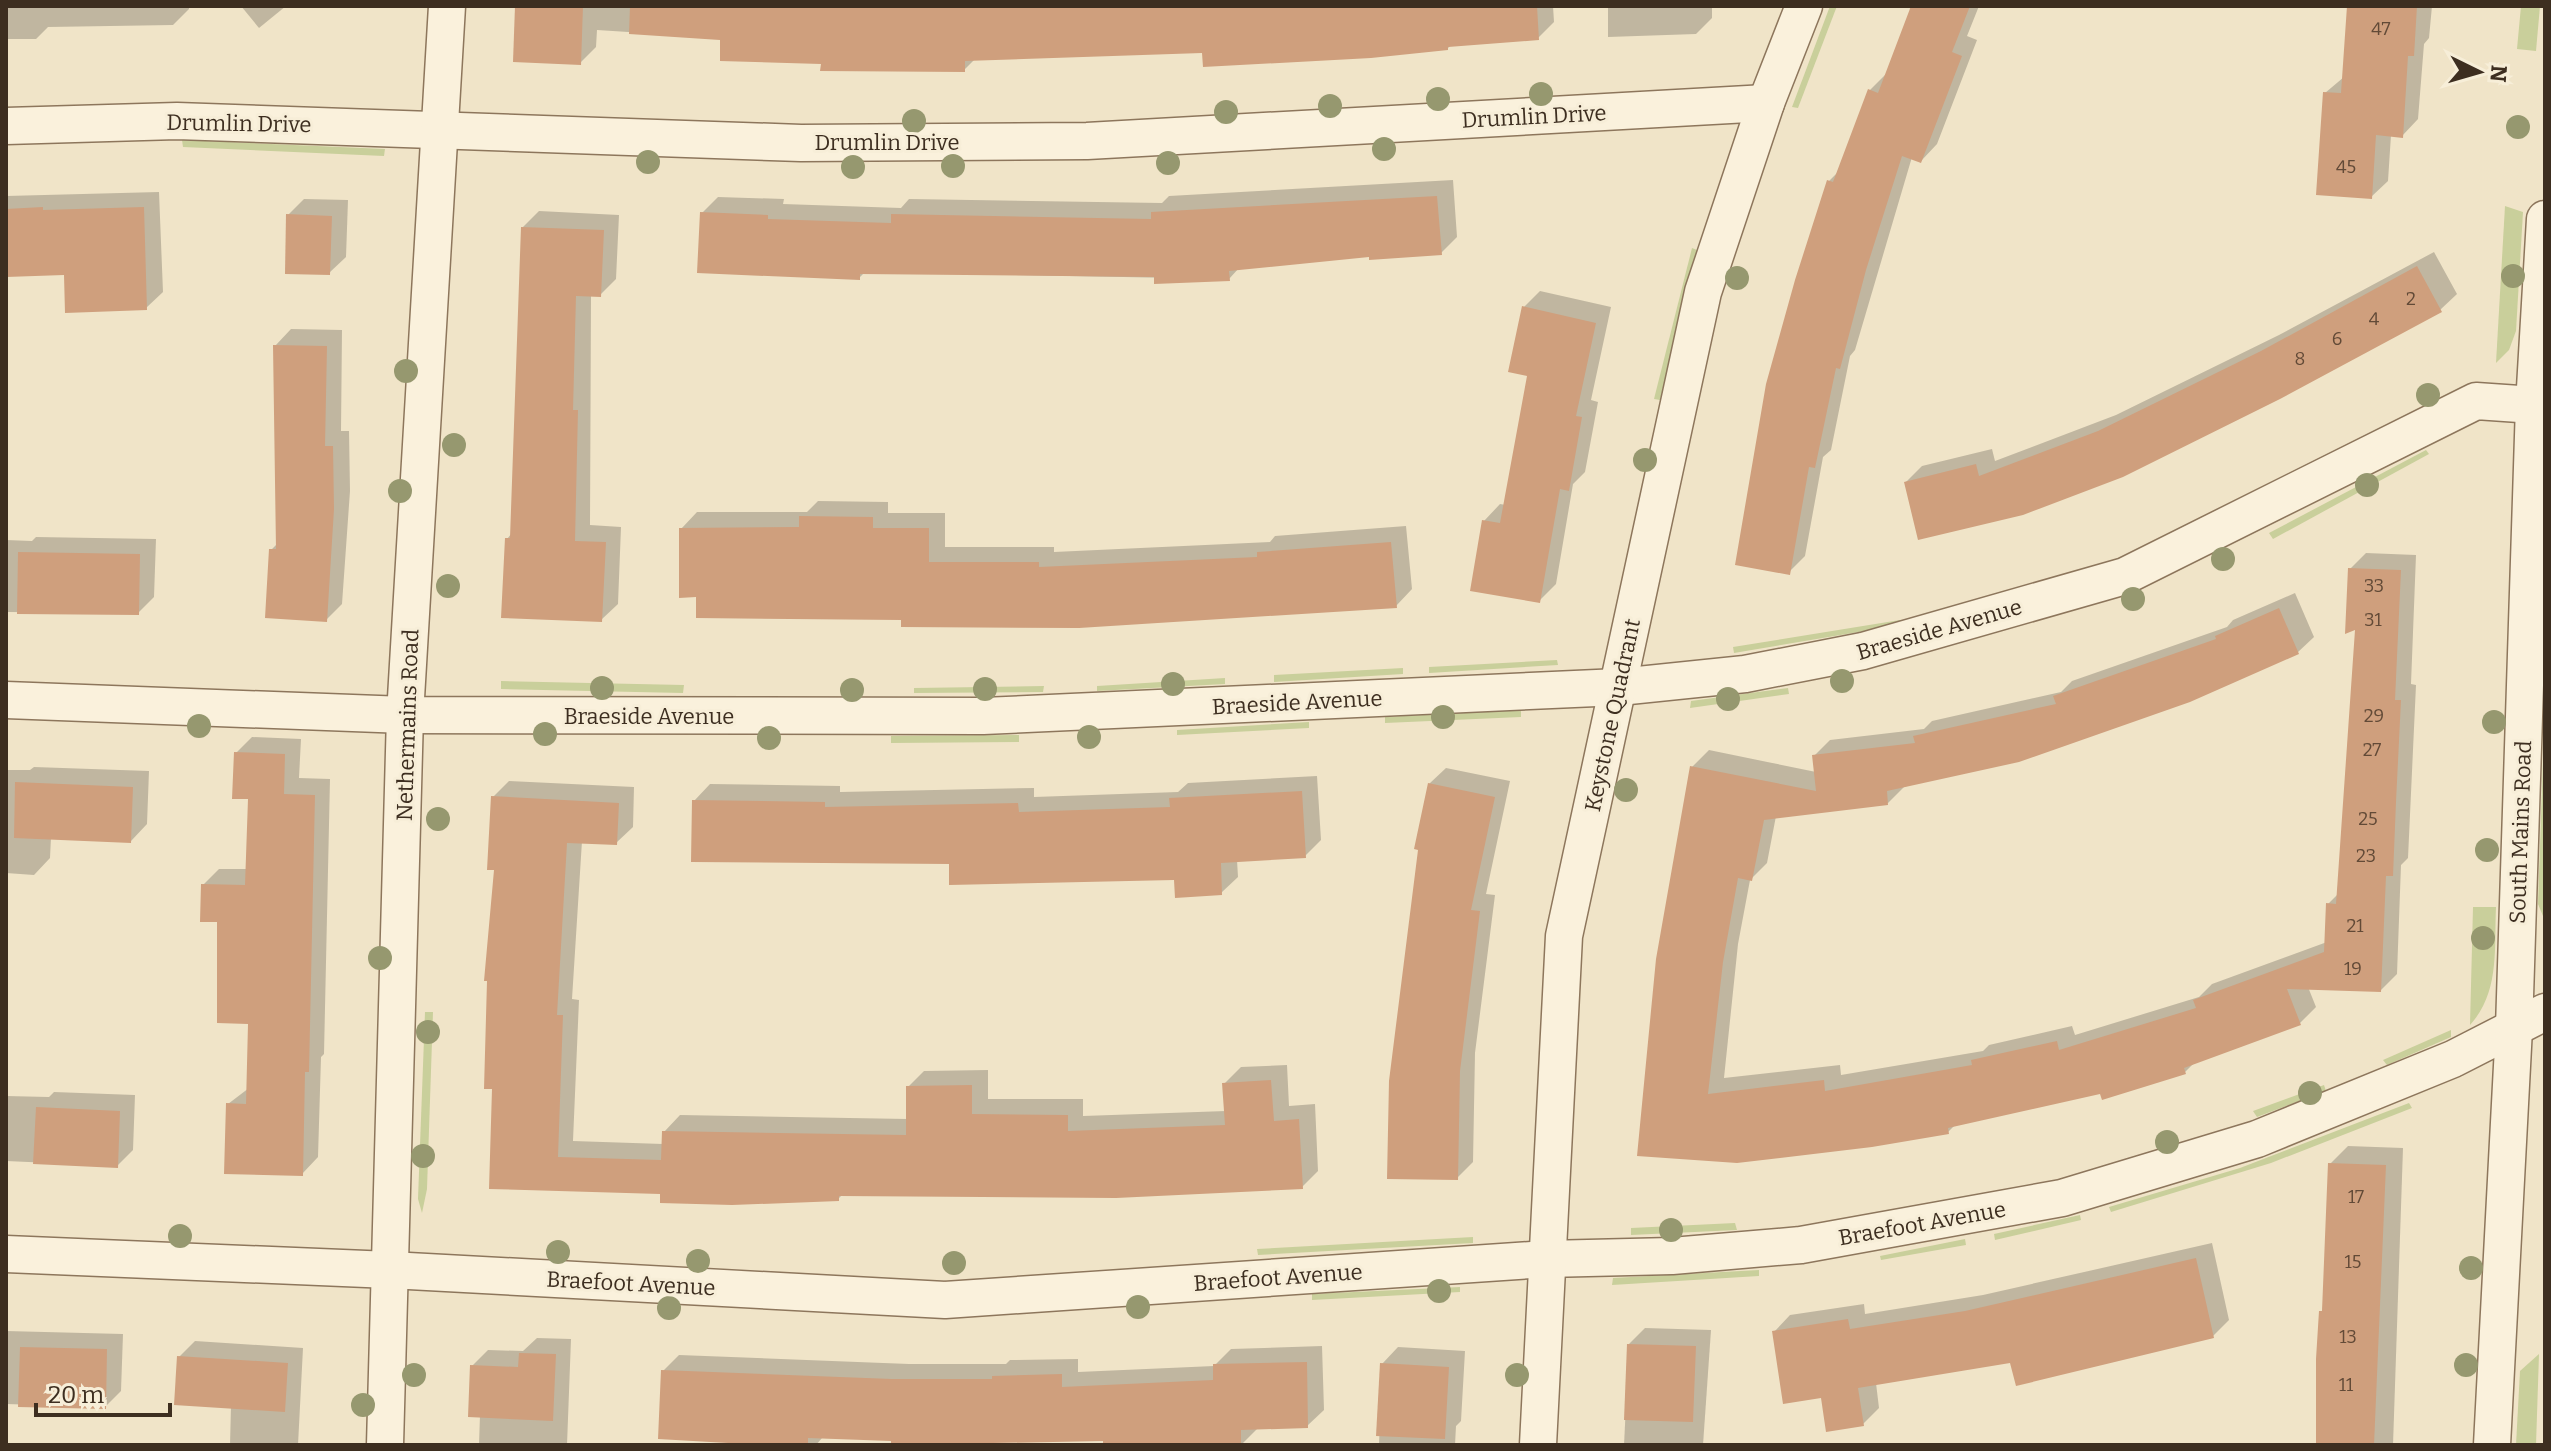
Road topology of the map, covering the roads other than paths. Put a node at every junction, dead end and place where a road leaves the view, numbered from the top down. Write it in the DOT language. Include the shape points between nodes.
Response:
graph roads {
  1 [pos="447,6"];
  2 [pos="1804,6"];
  3 [pos="1766,103"];
  4 [pos="6,126"];
  5 [pos="439,128"];
  6 [pos="2545,219"];
  7 [pos="2534,405"];
  8 [pos="1619,687"];
  9 [pos="6,700"];
  10 [pos="405,715"];
  11 [pos="2529,1020"];
  12 [pos="6,1254"];
  13 [pos="1546,1259"];
  14 [pos="390,1270"];
  15 [pos="385,1445"];
  16 [pos="1538,1445"];
  17 [pos="2492,1445"];
  1 -- 5 [label="street, Nethermains Road"];
  2 -- 3 [label="street, Keystone Quadrant"];
  3 -- 5 [label="street, Drumlin Drive" via="1087,141 801,143"];
  3 -- 8 [label="street, Keystone Quadrant" via="1703,292"];
  4 -- 5 [label="street, Drumlin Drive" via="177,121"];
  5 -- 10 [label="street, Nethermains Road"];
  6 -- 7 [label="street, South Mains Road"];
  7 -- 8 [label="street, Braeside Avenue" via="2476,401 2125,576 1863,651 1745,674"];
  7 -- 11 [label="street, South Mains Road"];
  8 -- 10 [label="street, Braeside Avenue" via="983,716"];
  8 -- 13 [label="street, Keystone Quadrant" via="1564,936"];
  9 -- 10 [label="street, Braeside Avenue"];
  10 -- 14 [label="street, Nethermains Road"];
  11 -- 13 [label="street, Braefoot Avenue" via="2453,1059 2257,1139 2062,1198 1801,1245"];
  11 -- 17 [label="street, South Mains Road"];
  12 -- 14 [label="street, Braefoot Avenue"];
  13 -- 14 [label="street, Braefoot Avenue" via="945,1300"];
  13 -- 16 [label="street, Keystone Quadrant"];
  14 -- 15 [label="street, Nethermains Road"];
}
